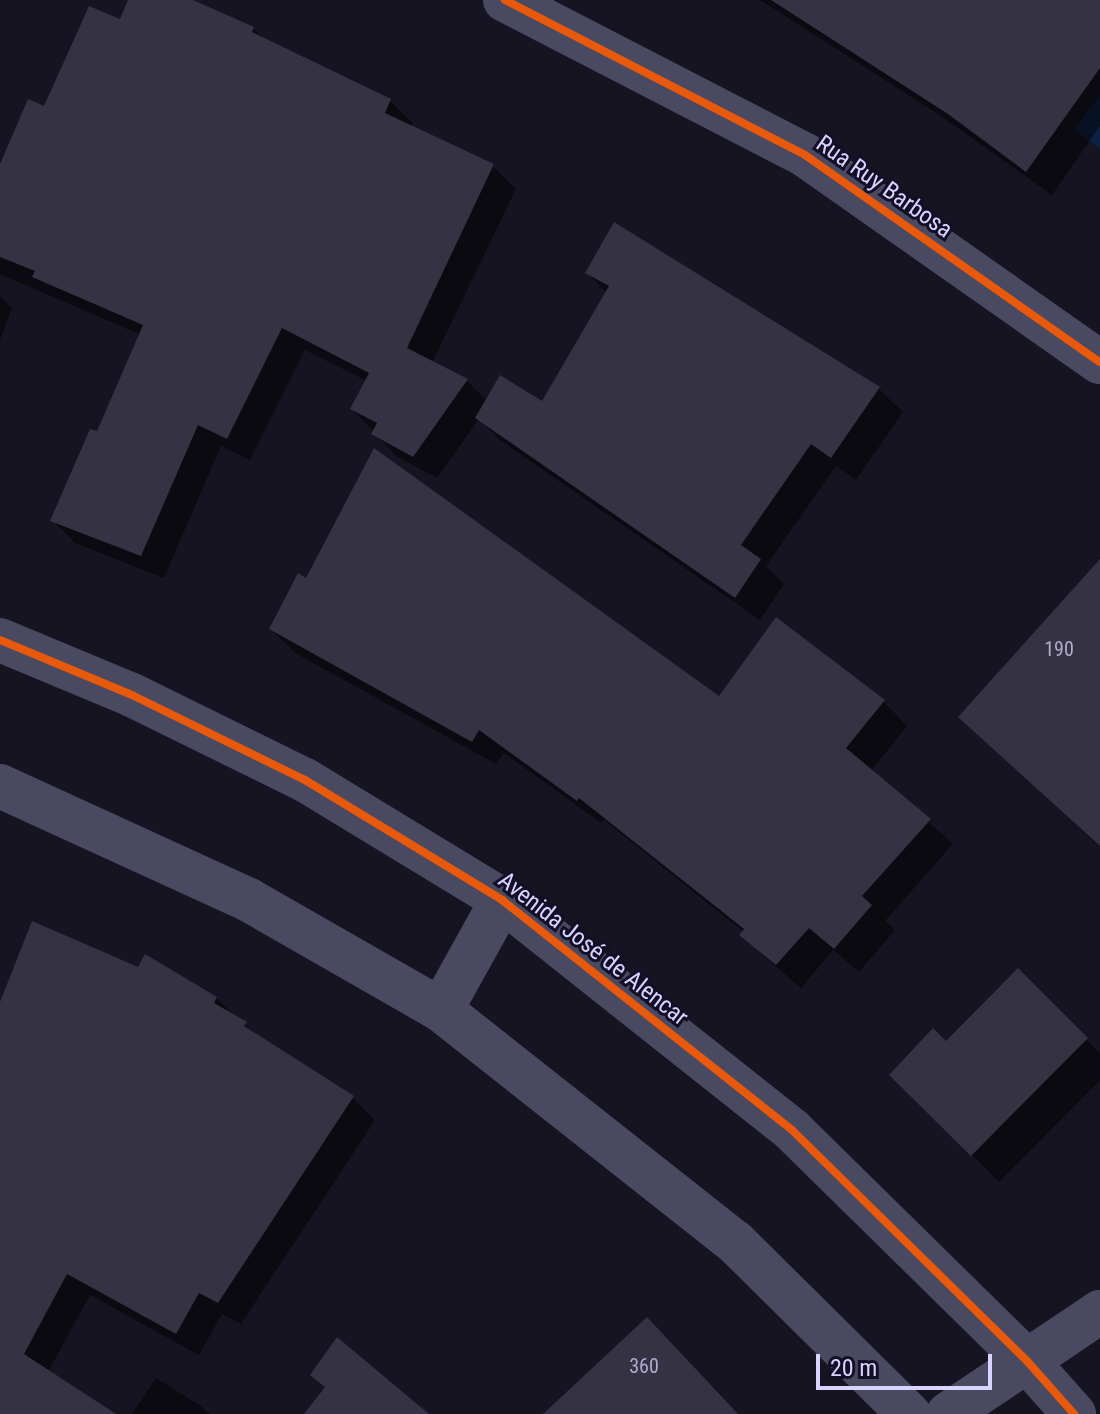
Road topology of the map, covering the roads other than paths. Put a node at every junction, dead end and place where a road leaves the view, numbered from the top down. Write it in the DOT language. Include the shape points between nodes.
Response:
graph roads {
  1 [pos="505,0"];
  2 [pos="1100,362"];
  3 [pos="0,640"];
  4 [pos="0,786"];
  5 [pos="502,900"];
  6 [pos="441,1010"];
  7 [pos="1100,1312"];
  8 [pos="1027,1361"];
  9 [pos="909,1414"];
  10 [pos="948,1414"];
  11 [pos="1074,1414"];
  1 -- 2 [label="street, Rua Ruy Barbosa" via="805,155"];
  3 -- 5 [label="street, Avenida José de Alencar" via="132,695 305,780"];
  4 -- 6 [label="street" via="249,900"];
  5 -- 6 [label="street"];
  5 -- 8 [label="street, Avenida José de Alencar" via="792,1130"];
  6 -- 9 [label="street" via="735,1242"];
  7 -- 8 [label="street"];
  8 -- 10 [label="street"];
  8 -- 11 [label="street, Avenida José de Alencar"];
}
